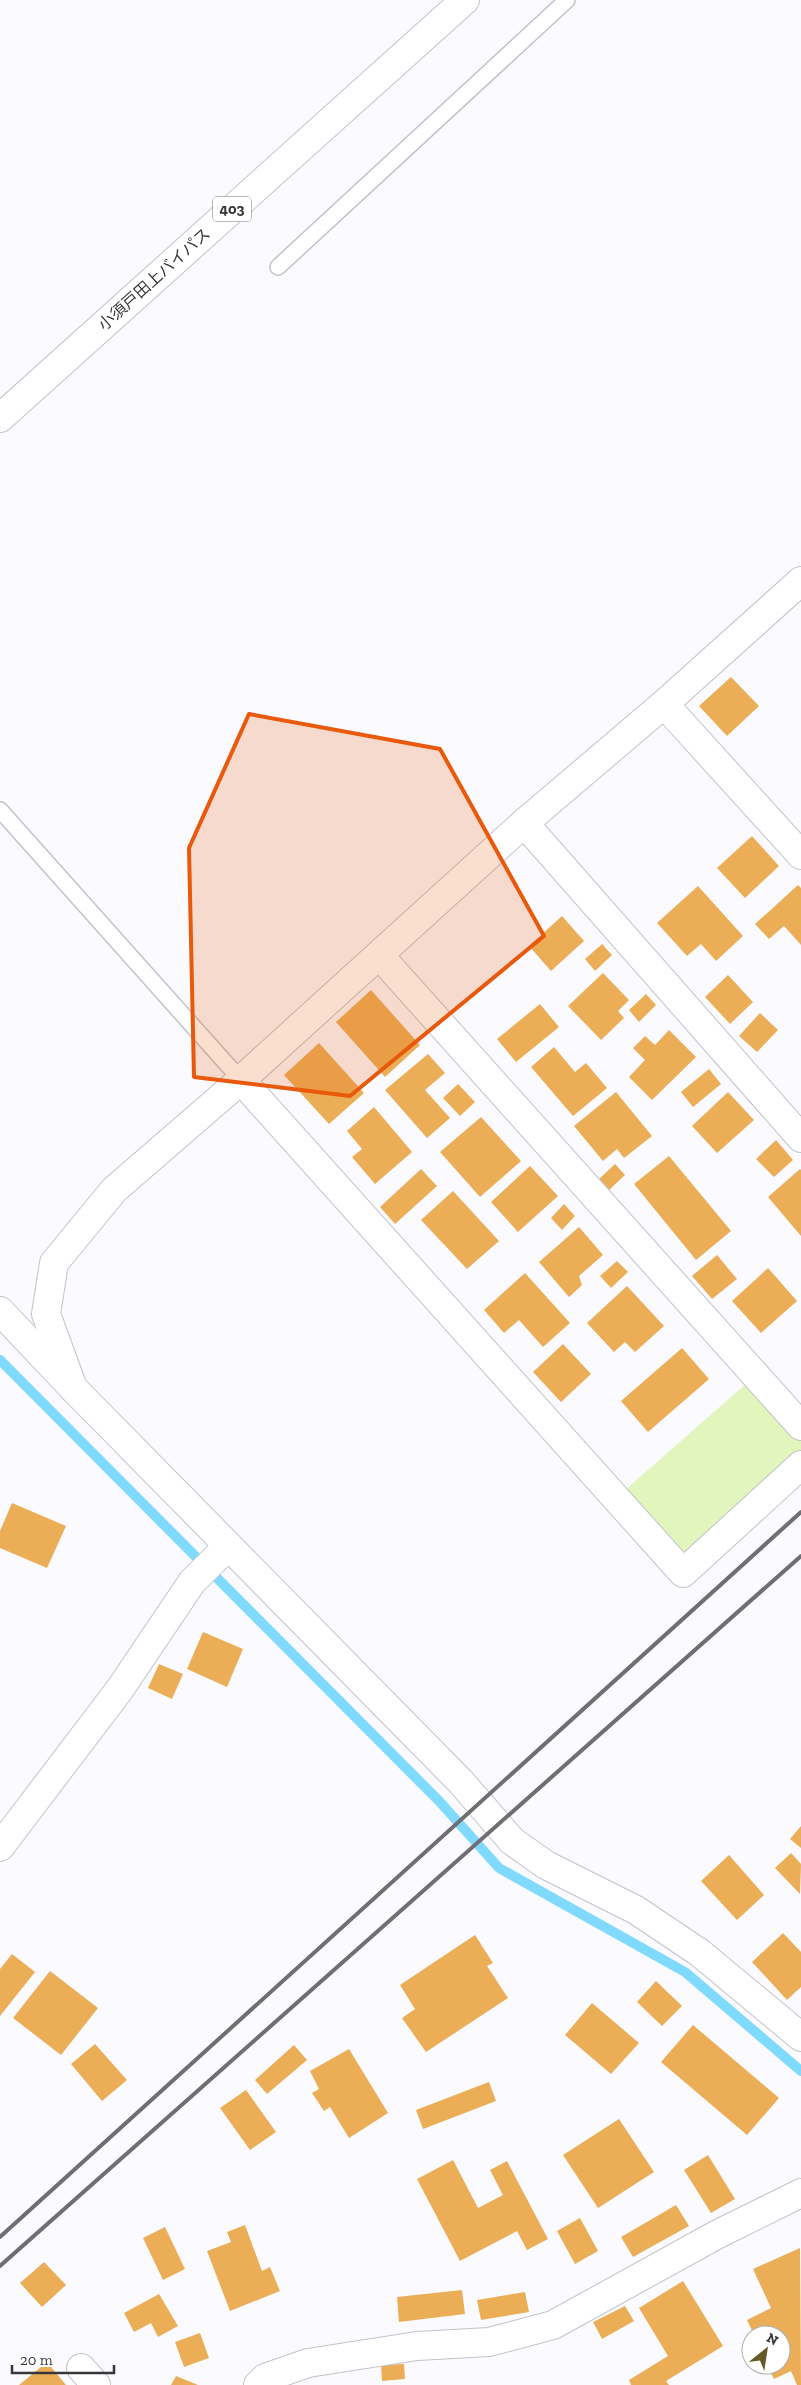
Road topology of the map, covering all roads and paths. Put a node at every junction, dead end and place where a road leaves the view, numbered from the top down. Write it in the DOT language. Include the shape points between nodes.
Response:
graph roads {
  1 [pos="465,0"];
  2 [pos="567,0"];
  3 [pos="278,267"];
  4 [pos="0,418"];
  5 [pos="801,581"];
  6 [pos="664,704"];
  7 [pos="0,810"];
  8 [pos="524,824"];
  9 [pos="801,854"];
  10 [pos="379,955"];
  11 [pos="241,1080"];
  12 [pos="801,1138"];
  13 [pos="0,1311"];
  14 [pos="73,1388"];
  15 [pos="801,1426"];
  16 [pos="801,1466"];
  17 [pos="228,1546"];
  18 [pos="0,1847"];
  19 [pos="801,2036"];
  20 [pos="801,2194"];
  21 [pos="258,2385"];
  1 -- 4 [label="main road, 小須戸田上バイパス / 403"];
  2 -- 3 [label="lane"];
  5 -- 6 [label="main road"];
  6 -- 8 [label="main road"];
  6 -- 9 [label="main road"];
  7 -- 11 [label="lane"];
  8 -- 10 [label="main road"];
  8 -- 12 [label="main road"];
  10 -- 11 [label="main road"];
  10 -- 15 [label="main road"];
  11 -- 14 [label="main road" via="114,1190 54,1263 46,1314"];
  11 -- 16 [label="main road" via="683,1573"];
  13 -- 14 [label="main road"];
  14 -- 17 [label="main road"];
  17 -- 18 [label="main road" via="192,1582 120,1689"];
  17 -- 19 [label="main road" via="461,1782 512,1841 546,1865 636,1910 700,1953"];
  20 -- 21 [label="main road" via="718,2234 553,2325 489,2342 417,2346 308,2362 265,2378"];
}
